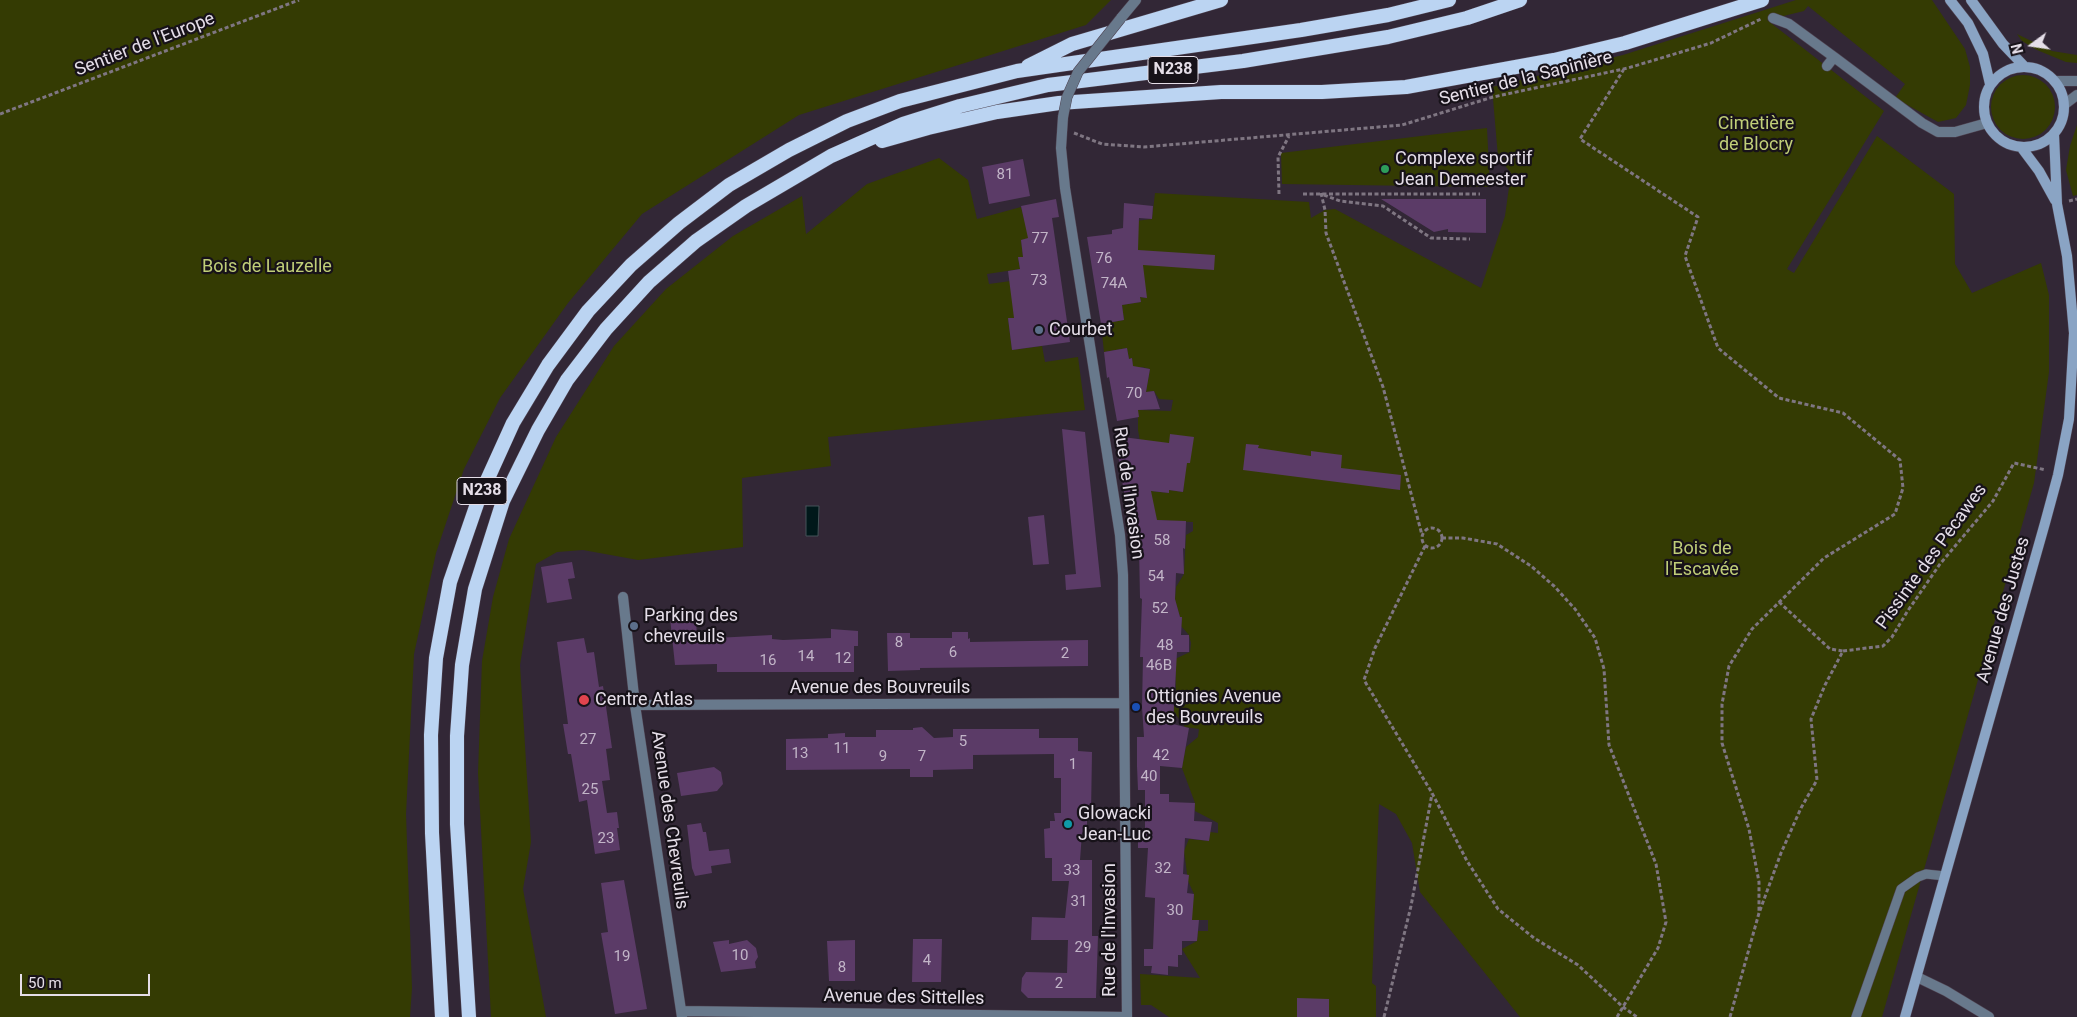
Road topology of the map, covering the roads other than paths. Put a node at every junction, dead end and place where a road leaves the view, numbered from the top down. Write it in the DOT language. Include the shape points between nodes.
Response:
graph roads {
  1 [pos="1136,0"];
  2 [pos="1220,0"];
  3 [pos="1449,0"];
  4 [pos="1520,0"];
  5 [pos="1762,0"];
  6 [pos="1950,0"];
  7 [pos="1971,0"];
  8 [pos="1773,18"];
  9 [pos="1834,57"];
  10 [pos="1827,66"];
  11 [pos="2024,66"];
  12 [pos="1016,71"];
  13 [pos="2056,81"];
  14 [pos="2077,81"];
  15 [pos="1990,84"];
  16 [pos="2077,95"];
  17 [pos="2065,104"];
  18 [pos="1986,123"];
  19 [pos="2054,134"];
  20 [pos="2021,147"];
  21 [pos="831,156"];
  22 [pos="2056,204"];
  23 [pos="623,597"];
  24 [pos="1124,703"];
  25 [pos="635,705"];
  26 [pos="1945,876"];
  27 [pos="1917,977"];
  28 [pos="681,1014"];
  29 [pos="442,1017"];
  30 [pos="469,1017"];
  31 [pos="1127,1017"];
  32 [pos="1856,1017"];
  33 [pos="1904,1017"];
  34 [pos="1989,1017"];
  1 -- 24 [label="street, Rue de l'Invasion, bridge" via="1078,72 1067,97 1061,129 1065,188 1120,536"];
  2 -- 12 [label="highway" via="1072,44"];
  3 -- 12 [label="highway, N238" via="1388,15 1301,30"];
  4 -- 21 [label="highway, N238" via="1467,18 1388,36 1243,61 1048,85 960,106 904,124"];
  5 -- 21 [label="highway" via="1625,43 1458,78 1396,88 1221,92 1059,103 998,112 928,128"];
  6 -- 15 [label="main road" via="1968,24 1983,54"];
  7 -- 11 [label="main road" via="2003,44"];
  8 -- 9 [label="street" via="1789,24"];
  9 -- 10 [label="street"];
  9 -- 18 [label="street" via="1938,132 1955,132"];
  11 -- 13 [label="main road" via="2046,72"];
  11 -- 15 [label="main road" via="2010,69"];
  12 -- 29 [label="highway, N238" via="900,101 847,121 729,185 631,265 588,311 548,365 513,423 478,498 450,582 436,658 430,736"];
  13 -- 14 [label="street"];
  13 -- 17 [label="main road"];
  15 -- 18 [label="main road" via="1984,96"];
  16 -- 17 [label="street"];
  17 -- 19 [label="main road" via="2063,118"];
  18 -- 20 [label="main road" via="1996,136 2010,145"];
  19 -- 20 [label="main road" via="2037,144"];
  19 -- 22 [label="main road, Avenue des Justes"];
  20 -- 22 [label="main road, Avenue des Justes"];
  21 -- 30 [label="highway, N238" via="746,206 696,241 649,282 606,329 568,380 538,430 503,502 474,589 462,665 457,736 457,824"];
  22 -- 26 [label="main road, Avenue des Justes" via="2067,256 2074,333 2069,419 2059,471"];
  23 -- 25 [label="street, Avenue des Chevreuils"];
  24 -- 25 [label="street, Avenue des Bouvreuils"];
  24 -- 31 [label="street, Rue de l'Invasion"];
  25 -- 28 [label="street, Avenue des Chevreuils"];
  26 -- 27 [label="main road, Avenue des Justes"];
  26 -- 32 [label="lane" via="1926,874 1901,890"];
  27 -- 33 [label="main road, Avenue des Justes"];
  27 -- 34 [label="street"];
  28 -- 31 [label="street, Avenue des Sittelles"];
}
